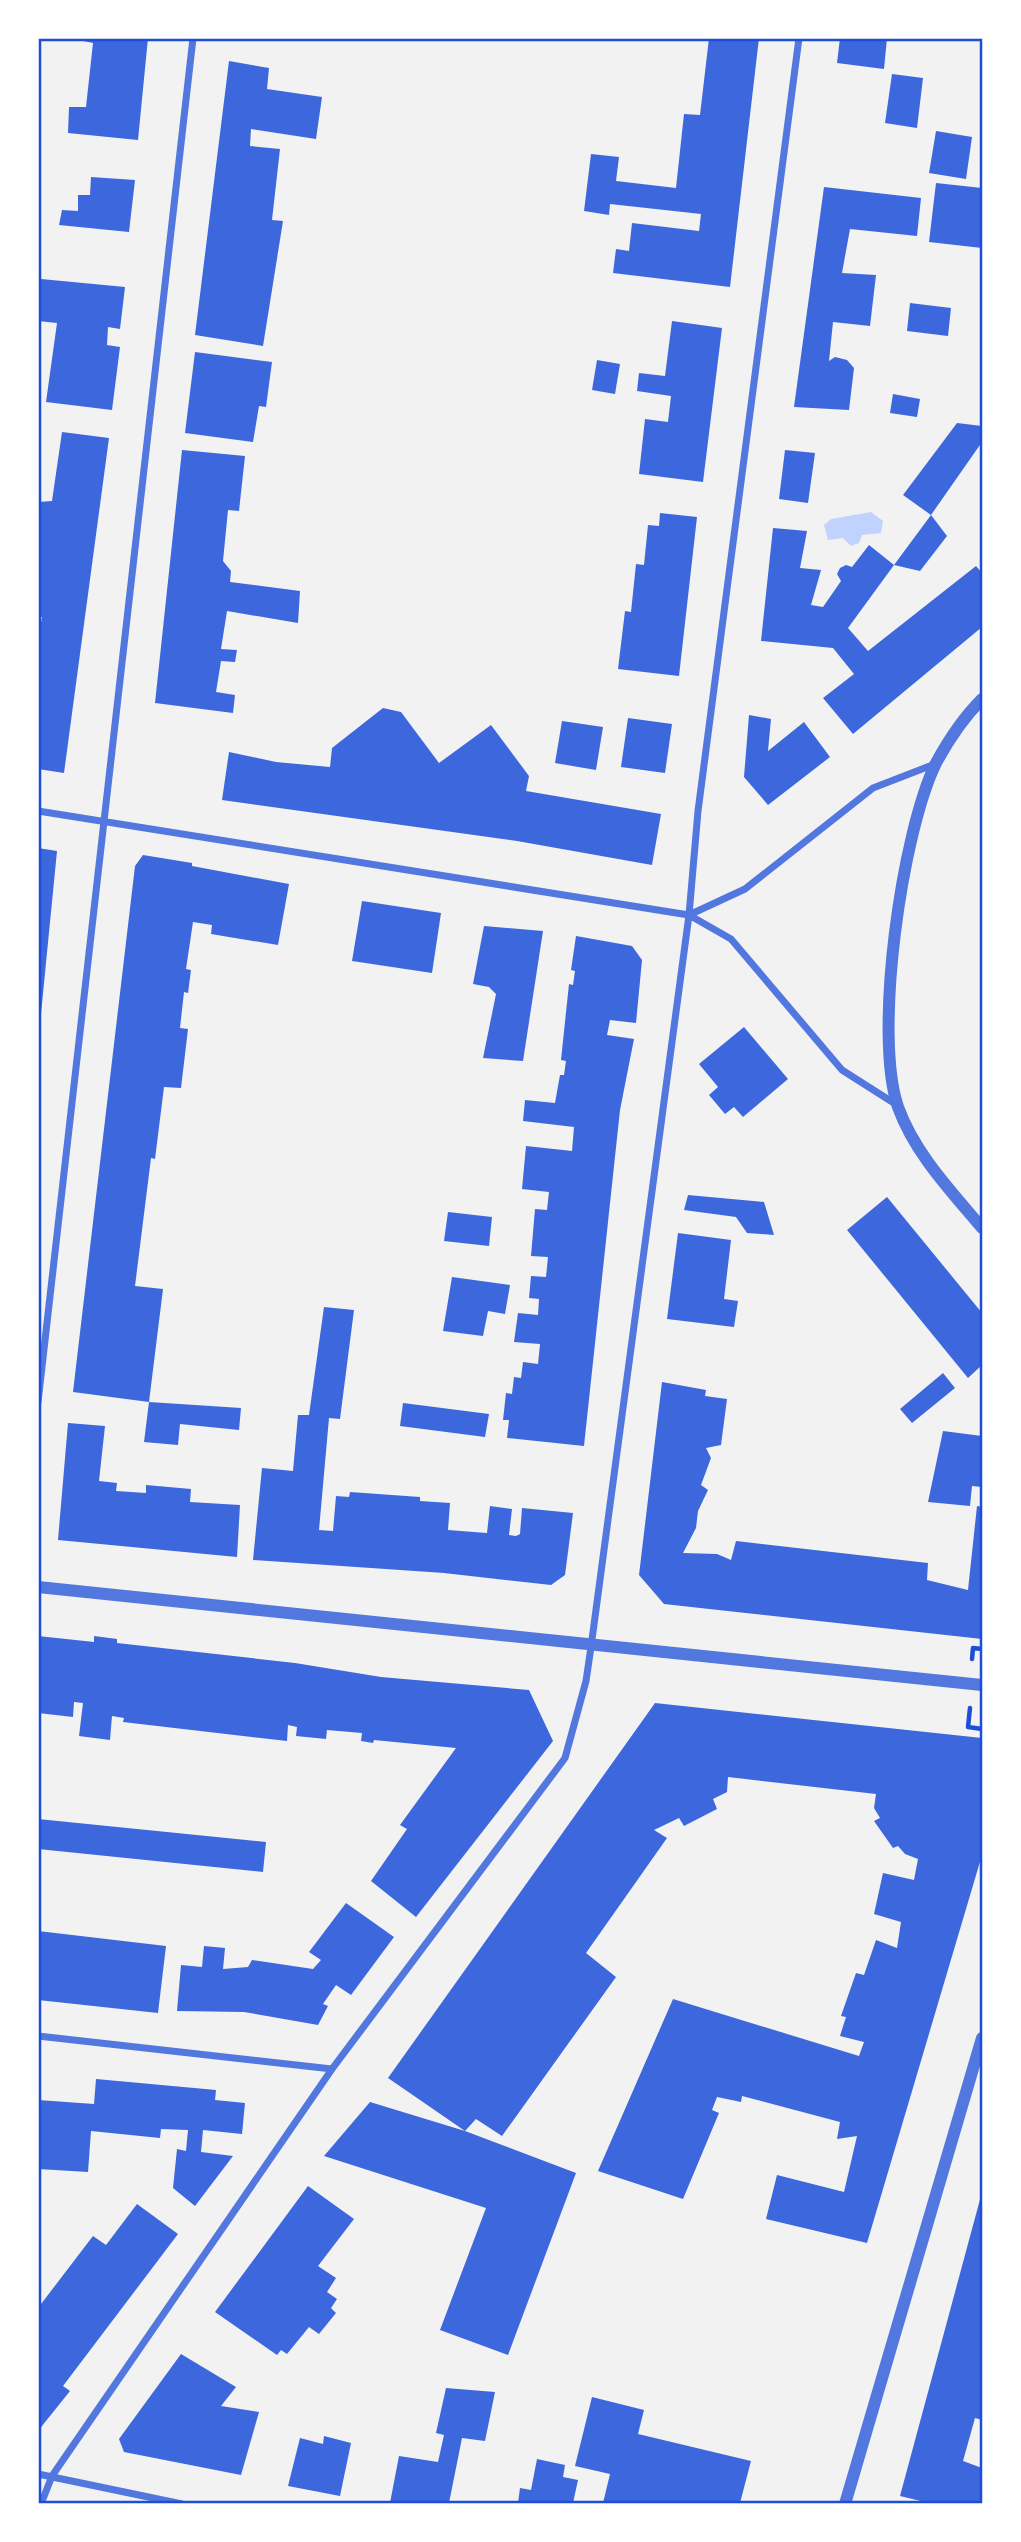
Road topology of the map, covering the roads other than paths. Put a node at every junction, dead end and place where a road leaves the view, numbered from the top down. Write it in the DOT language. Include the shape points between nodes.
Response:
graph roads {
  1 [pos="192,38"];
  2 [pos="800,38"];
  3 [pos="982,699"];
  4 [pos="936,764"];
  5 [pos="38,811"];
  6 [pos="105,822"];
  7 [pos="689,915"];
  8 [pos="898,1106"];
  9 [pos="982,1228"];
  10 [pos="38,1402"];
  11 [pos="38,1587"];
  12 [pos="591,1647"];
  13 [pos="982,1685"];
  14 [pos="38,2036"];
  15 [pos="982,2038"];
  16 [pos="332,2069"];
  17 [pos="38,2474"];
  18 [pos="52,2476"];
  19 [pos="40,2504"];
  20 [pos="182,2504"];
  21 [pos="845,2504"];
  1 -- 6 [label="street"];
  2 -- 7 [label="street" via="698,811"];
  3 -- 4 [label="street" via="964,717"];
  4 -- 7 [label="street" via="873,788 745,889"];
  4 -- 8 [label="street" via="922,799 895,932 889,1012 890,1061"];
  5 -- 6 [label="street"];
  6 -- 7 [label="street"];
  6 -- 10 [label="street"];
  7 -- 8 [label="street" via="731,939 842,1070"];
  7 -- 12 [label="street"];
  8 -- 9 [label="street" via="930,1167"];
  11 -- 12 [label="street"];
  12 -- 13 [label="street"];
  12 -- 16 [label="street" via="565,1758"];
  14 -- 16 [label="street"];
  15 -- 21 [label="street"];
  16 -- 18 [label="street"];
  17 -- 18 [label="street"];
  18 -- 19 [label="street"];
  18 -- 20 [label="street"];
}
